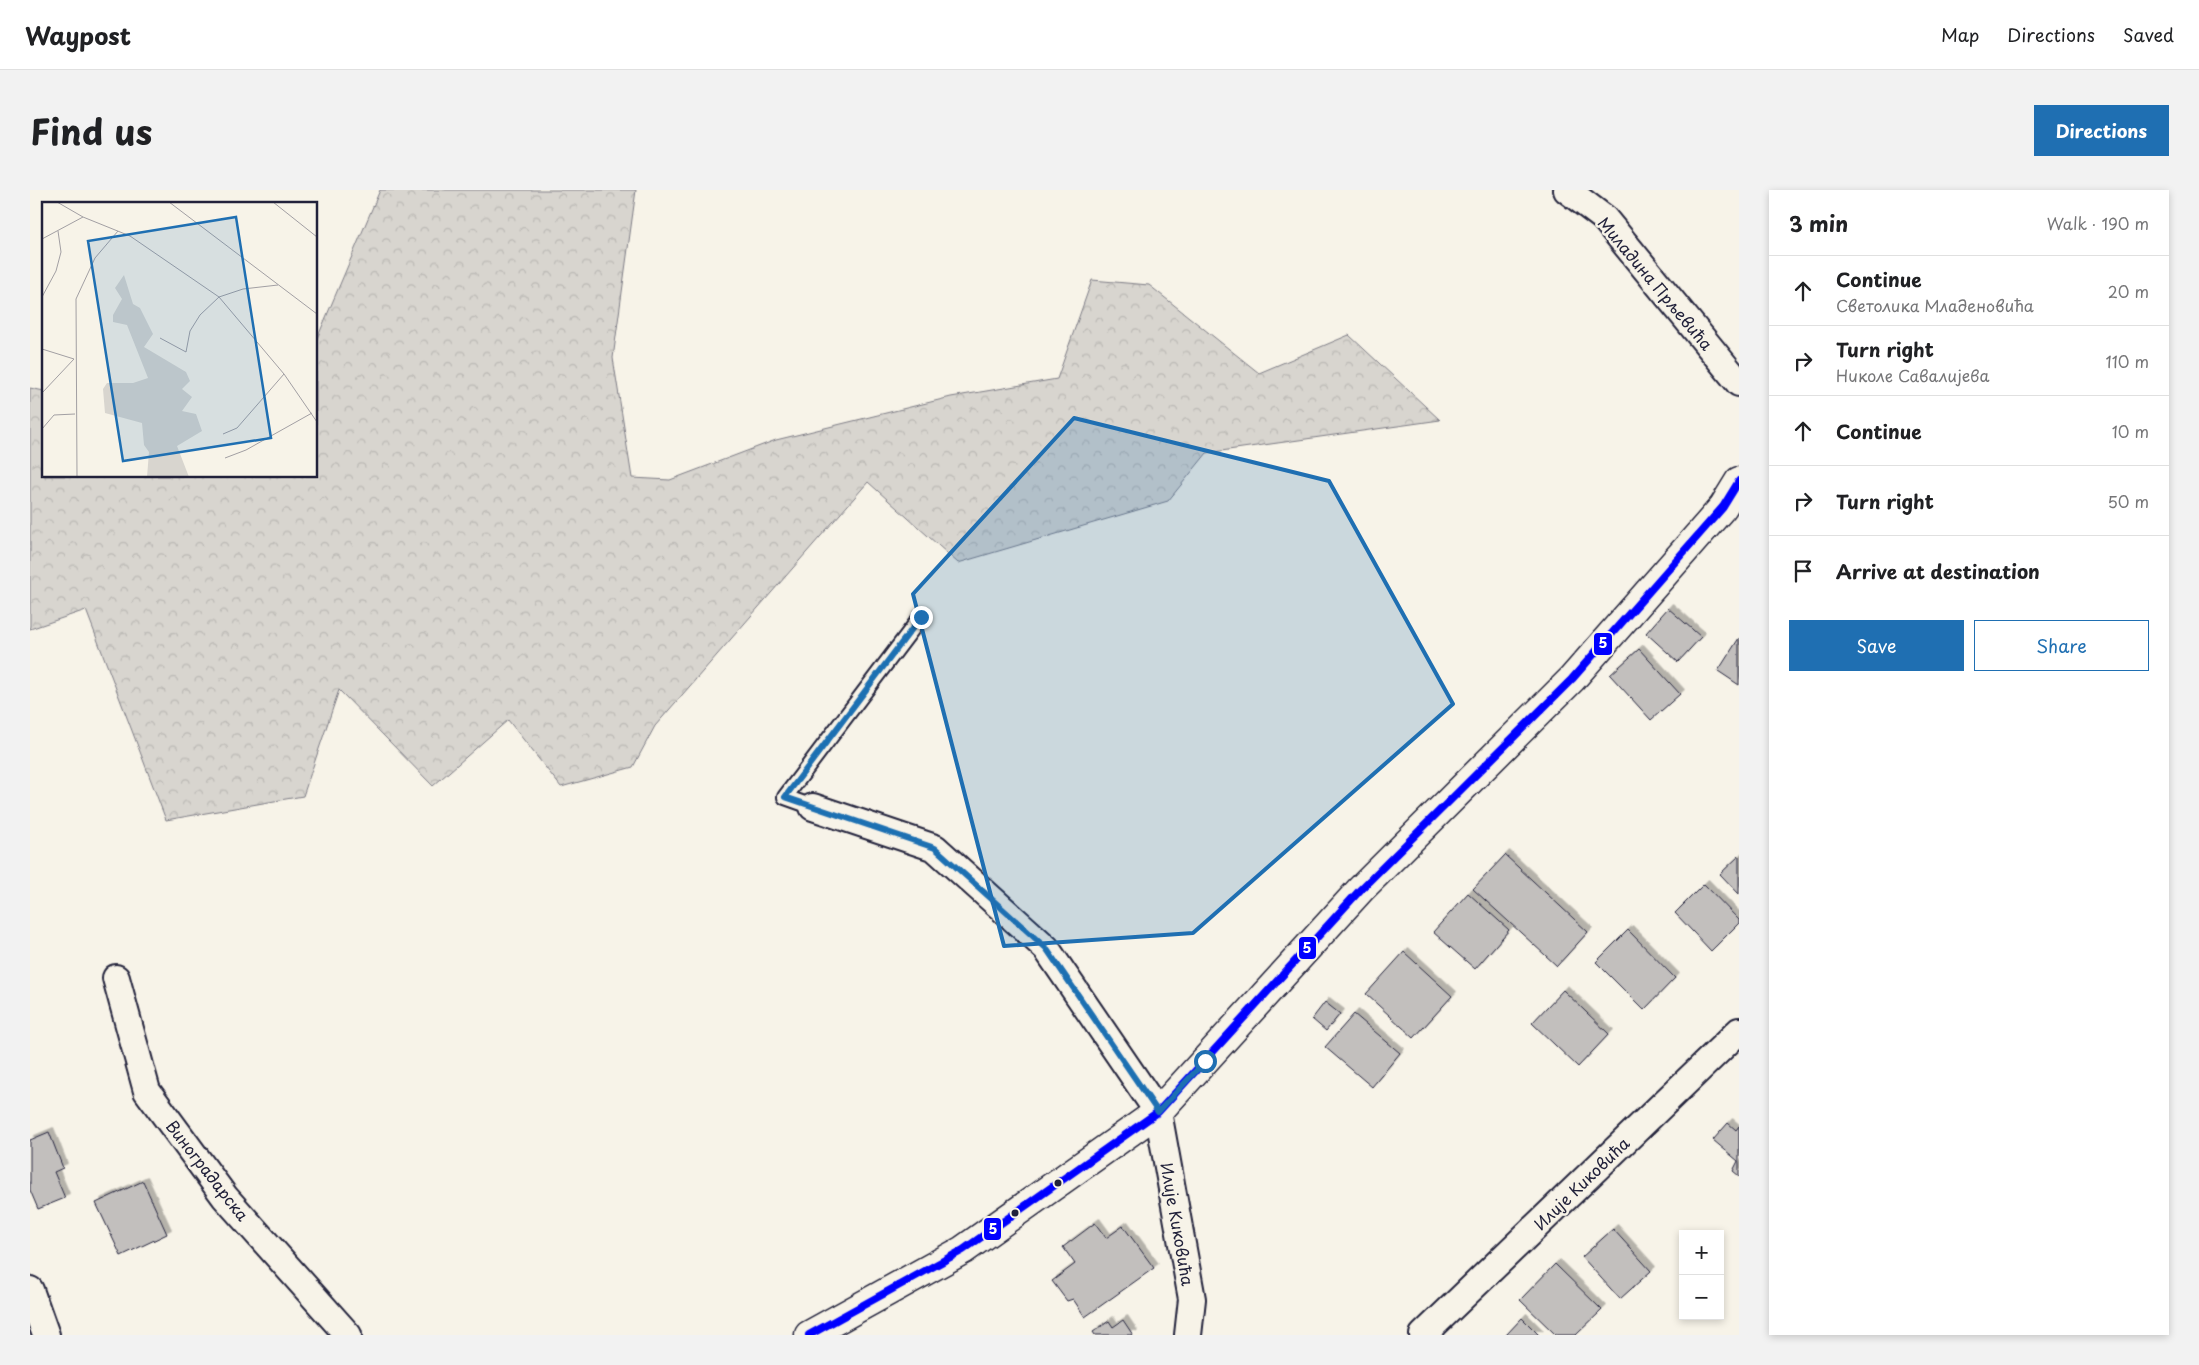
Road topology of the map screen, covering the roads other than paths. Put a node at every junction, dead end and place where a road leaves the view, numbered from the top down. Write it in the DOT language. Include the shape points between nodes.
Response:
graph roads {
  1 [pos="1567,190"];
  2 [pos="1739,383"];
  3 [pos="1739,481"];
  4 [pos="921,617"];
  5 [pos="814,807"];
  6 [pos="116,978"];
  7 [pos="1739,1031"];
  8 [pos="1158,1112"];
  9 [pos="30,1290"];
  10 [pos="46,1335"];
  11 [pos="348,1335"];
  12 [pos="809,1335"];
  13 [pos="1188,1335"];
  14 [pos="1423,1335"];
  1 -- 2 [label="street, Миладина Прљевића" via="1604,218"];
  3 -- 8 [label="street" via="1722,507 1572,679 1361,889"];
  4 -- 5 [label="lane" via="785,797"];
  5 -- 8 [label="street" via="935,848 1046,948"];
  6 -- 11 [label="street, Виноградарска" via="147,1091 225,1196"];
  7 -- 14 [label="street, Илије Киковића"];
  8 -- 12 [label="street" via="963,1250"];
  8 -- 13 [label="street, Илије Киковића" via="1192,1299"];
  9 -- 10 [label="street"];
}
